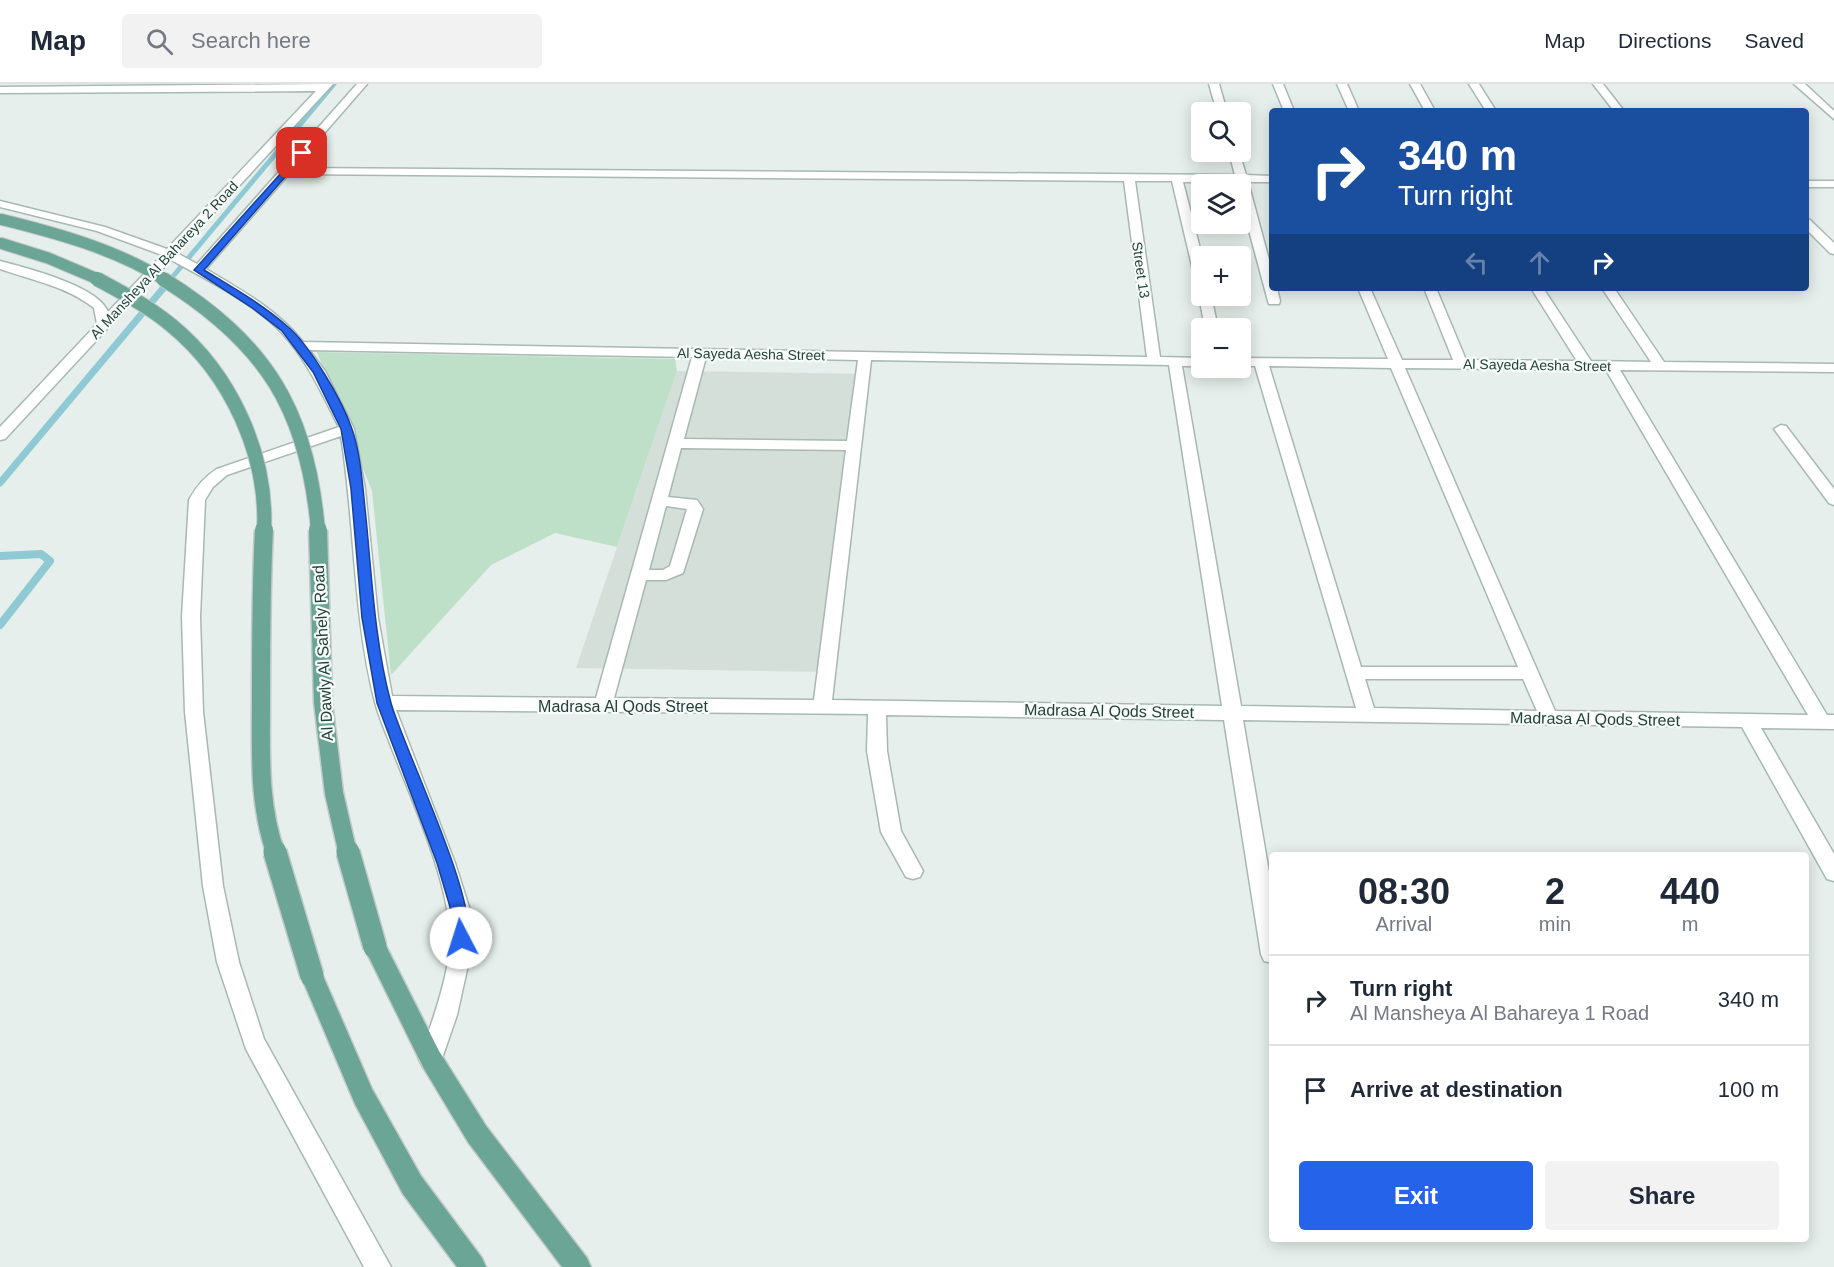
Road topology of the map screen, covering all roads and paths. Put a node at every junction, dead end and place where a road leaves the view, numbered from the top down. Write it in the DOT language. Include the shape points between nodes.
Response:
graph roads {
  1 [pos="362,84"];
  2 [pos="1214,84"];
  3 [pos="1278,84"];
  4 [pos="1342,84"];
  5 [pos="1416,84"];
  6 [pos="1473,84"];
  7 [pos="1598,84"];
  8 [pos="1799,84"];
  9 [pos="326,86"];
  10 [pos="0,90"];
  11 [pos="1219,102"];
  12 [pos="1288,108"];
  13 [pos="1353,108"];
  14 [pos="1428,108"];
  15 [pos="1489,108"];
  16 [pos="1617,108"];
  17 [pos="1834,116"];
  18 [pos="288,171"];
  19 [pos="1129,178"];
  20 [pos="1177,178"];
  21 [pos="1191,178"];
  22 [pos="1251,179"];
  23 [pos="1269,179"];
  24 [pos="1809,184"];
  25 [pos="1834,184"];
  26 [pos="0,204"];
  27 [pos="1251,213"];
  28 [pos="0,219"];
  29 [pos="1809,225"];
  30 [pos="0,243"];
  31 [pos="1193,246"];
  32 [pos="1834,250"];
  33 [pos="169,254"];
  34 [pos="0,265"];
  35 [pos="199,270"];
  36 [pos="1269,282"];
  37 [pos="1271,291"];
  38 [pos="1365,291"];
  39 [pos="1431,291"];
  40 [pos="1539,291"];
  41 [pos="1610,291"];
  42 [pos="1274,301"];
  43 [pos="103,324"];
  44 [pos="300,346"];
  45 [pos="700,353"];
  46 [pos="865,356"];
  47 [pos="1154,362"];
  48 [pos="1175,362"];
  49 [pos="1191,362"];
  50 [pos="1251,362"];
  51 [pos="1261,362"];
  52 [pos="1396,364"];
  53 [pos="1461,364"];
  54 [pos="1587,366"];
  55 [pos="1611,366"];
  56 [pos="1660,366"];
  57 [pos="1834,368"];
  58 [pos="347,429"];
  59 [pos="1781,429"];
  60 [pos="0,436"];
  61 [pos="675,444"];
  62 [pos="854,446"];
  63 [pos="1834,500"];
  64 [pos="660,501"];
  65 [pos="639,575"];
  66 [pos="1354,673"];
  67 [pos="1530,673"];
  68 [pos="384,703"];
  69 [pos="603,706"];
  70 [pos="822,707"];
  71 [pos="877,708"];
  72 [pos="1231,713"];
  73 [pos="1367,715"];
  74 [pos="1549,718"];
  75 [pos="1748,721"];
  76 [pos="1828,722"];
  77 [pos="913,871"];
  78 [pos="1834,873"];
  79 [pos="1269,936"];
  80 [pos="431,1059"];
  81 [pos="378,1267"];
  82 [pos="473,1267"];
  83 [pos="578,1267"];
  1 -- 18 [label="street"];
  2 -- 11 [label="street"];
  3 -- 12 [label="street"];
  4 -- 13 [label="street"];
  5 -- 14 [label="street"];
  6 -- 15 [label="street"];
  7 -- 16 [label="street"];
  8 -- 17 [label="street"];
  9 -- 10 [label="street"];
  9 -- 33 [label="street, Al Mansheya Al Bahareya 2 Road"];
  18 -- 19 [label="street"];
  18 -- 35 [label="street"];
  19 -- 20 [label="street"];
  19 -- 47 [label="street, Street 13"];
  20 -- 21 [label="street"];
  20 -- 31 [label="street"];
  22 -- 23 [label="street"];
  24 -- 25 [label="street"];
  26 -- 33 [label="street" via="101,229"];
  27 -- 36 [label="street"];
  28 -- 80 [label="main road, Al Dawly Al Sahely Road, bridge" via="66,236 139,266 179,289 223,319 275,381 301,436 312,479 323,701 334,794 375,947"];
  29 -- 32 [label="street"];
  30 -- 82 [label="main road, bridge" via="70,266 143,303 204,354 242,418 264,491 261,722 264,816 312,976 363,1096 412,1185"];
  33 -- 35 [label="street"];
  33 -- 43 [label="street, Al Mansheya Al Bahareya 2 Road"];
  34 -- 43 [label="street" via="87,298 99,306"];
  35 -- 44 [label="street" via="255,305 286,329"];
  37 -- 42 [label="street"];
  38 -- 52 [label="street"];
  39 -- 53 [label="street"];
  40 -- 54 [label="street"];
  41 -- 56 [label="street"];
  43 -- 60 [label="street, Al Mansheya Al Bahareya 2 Road"];
  44 -- 45 [label="street, Al Sayeda Aesha Street"];
  44 -- 58 [label="street" via="318,371"];
  45 -- 46 [label="street, Al Sayeda Aesha Street"];
  45 -- 61 [label="street"];
  46 -- 47 [label="street, Al Sayeda Aesha Street"];
  46 -- 62 [label="street"];
  47 -- 48 [label="street, Al Sayeda Aesha Street"];
  48 -- 49 [label="street, Al Sayeda Aesha Street"];
  48 -- 72 [label="street"];
  50 -- 51 [label="street, Al Sayeda Aesha Street"];
  51 -- 52 [label="street, Al Sayeda Aesha Street"];
  51 -- 66 [label="street"];
  52 -- 53 [label="street, Al Sayeda Aesha Street"];
  52 -- 67 [label="street"];
  53 -- 54 [label="street, Al Sayeda Aesha Street"];
  54 -- 55 [label="street, Al Sayeda Aesha Street"];
  55 -- 56 [label="street, Al Sayeda Aesha Street"];
  55 -- 76 [label="street"];
  56 -- 57 [label="street, Al Sayeda Aesha Street"];
  58 -- 68 [label="street" via="369,618"];
  58 -- 81 [label="street" via="222,472 203,488 197,500 191,663 213,886 228,962 254,1042"];
  59 -- 63 [label="street"];
  61 -- 62 [label="street"];
  61 -- 64 [label="street"];
  62 -- 70 [label="street"];
  64 -- 65 [label="street"];
  64 -- 65 [label="street" via="691,503 695,507 686,543 674,572"];
  65 -- 69 [label="street"];
  66 -- 67 [label="street"];
  66 -- 73 [label="street"];
  67 -- 74 [label="street"];
  68 -- 69 [label="street, Madrasa Al Qods Street"];
  68 -- 80 [label="street" via="458,907 461,938 457,965"];
  69 -- 70 [label="street, Madrasa Al Qods Street"];
  70 -- 71 [label="street, Madrasa Al Qods Street"];
  71 -- 72 [label="street, Madrasa Al Qods Street"];
  71 -- 77 [label="street" via="877,751 891,832"];
  72 -- 73 [label="street, Madrasa Al Qods Street"];
  72 -- 79 [label="street"];
  73 -- 74 [label="street, Madrasa Al Qods Street"];
  74 -- 75 [label="street, Madrasa Al Qods Street"];
  75 -- 76 [label="street, Madrasa Al Qods Street"];
  75 -- 78 [label="street"];
  80 -- 83 [label="main road, Al Dawly Al Sahely Road" via="477,1134"];
}
